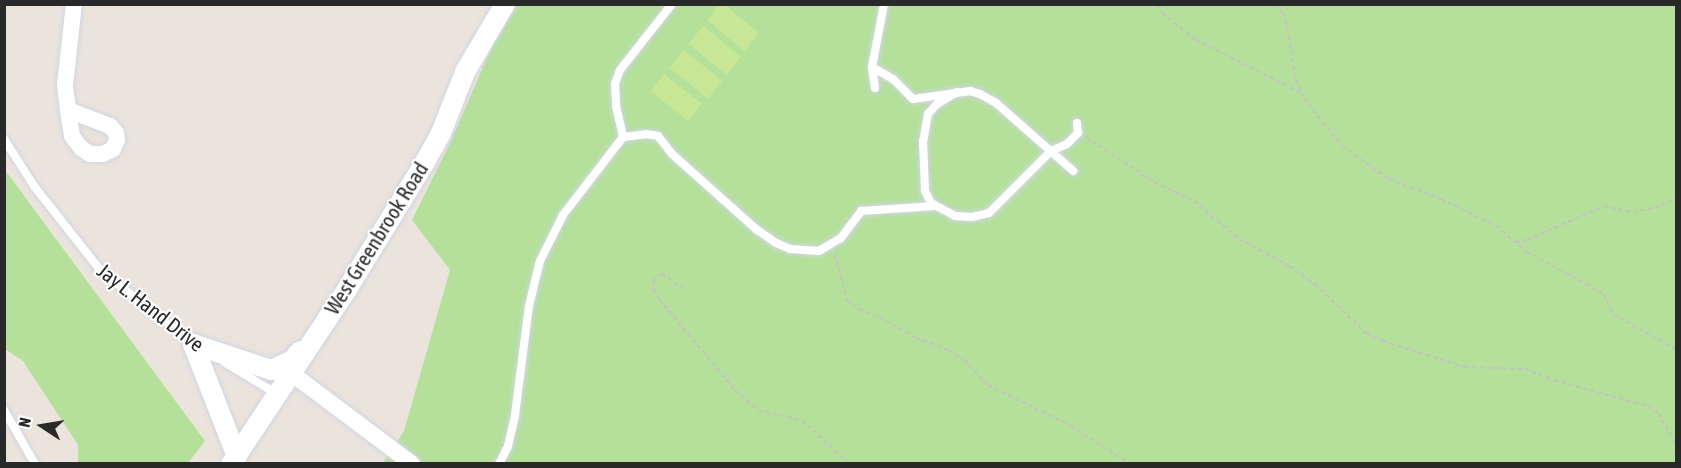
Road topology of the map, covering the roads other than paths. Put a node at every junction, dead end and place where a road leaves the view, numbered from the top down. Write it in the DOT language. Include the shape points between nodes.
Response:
graph roads {
  1 [pos="74,4"];
  2 [pos="505,4"];
  3 [pos="672,4"];
  4 [pos="884,4"];
  5 [pos="872,67"];
  6 [pos="875,88"];
  7 [pos="957,92"];
  8 [pos="68,110"];
  9 [pos="1077,123"];
  10 [pos="623,137"];
  11 [pos="4,139"];
  12 [pos="1051,151"];
  13 [pos="1073,171"];
  14 [pos="935,206"];
  15 [pos="322,323"];
  16 [pos="193,344"];
  17 [pos="291,373"];
  18 [pos="278,394"];
  19 [pos="4,410"];
  20 [pos="234,460"];
  21 [pos="34,464"];
  22 [pos="412,464"];
  23 [pos="499,464"];
  1 -- 8 [label="street" via="65,85"];
  2 -- 15 [label="street, West Greenbrook Road" via="465,72 425,162"];
  3 -- 10 [label="lane" via="620,70 615,84"];
  4 -- 5 [label="lane"];
  5 -- 6 [label="lane"];
  5 -- 7 [label="lane" via="893,79 913,99"];
  7 -- 12 [label="lane" via="970,91 996,104"];
  7 -- 14 [label="lane" via="937,104 924,125 926,191"];
  9 -- 12 [label="lane" via="1078,133 1067,144"];
  10 -- 14 [label="lane" via="658,136 695,174 776,243 790,249 819,251 840,238 861,211"];
  10 -- 23 [label="lane" via="563,215 540,261 529,306 515,415"];
  11 -- 16 [label="lane, Jay L. Hand Drive" via="34,186 100,270"];
  12 -- 13 [label="lane"];
  12 -- 14 [label="lane" via="989,213 955,216"];
  15 -- 16 [label="street" via="292,360 271,370"];
  15 -- 17 [label="street, West Greenbrook Road"];
  16 -- 18 [label="lane, Jay L. Hand Drive"];
  16 -- 20 [label="street"];
  17 -- 18 [label="street, West Greenbrook Road"];
  17 -- 22 [label="street"];
  18 -- 20 [label="street, West Greenbrook Road"];
  19 -- 21 [label="lane"];
}
